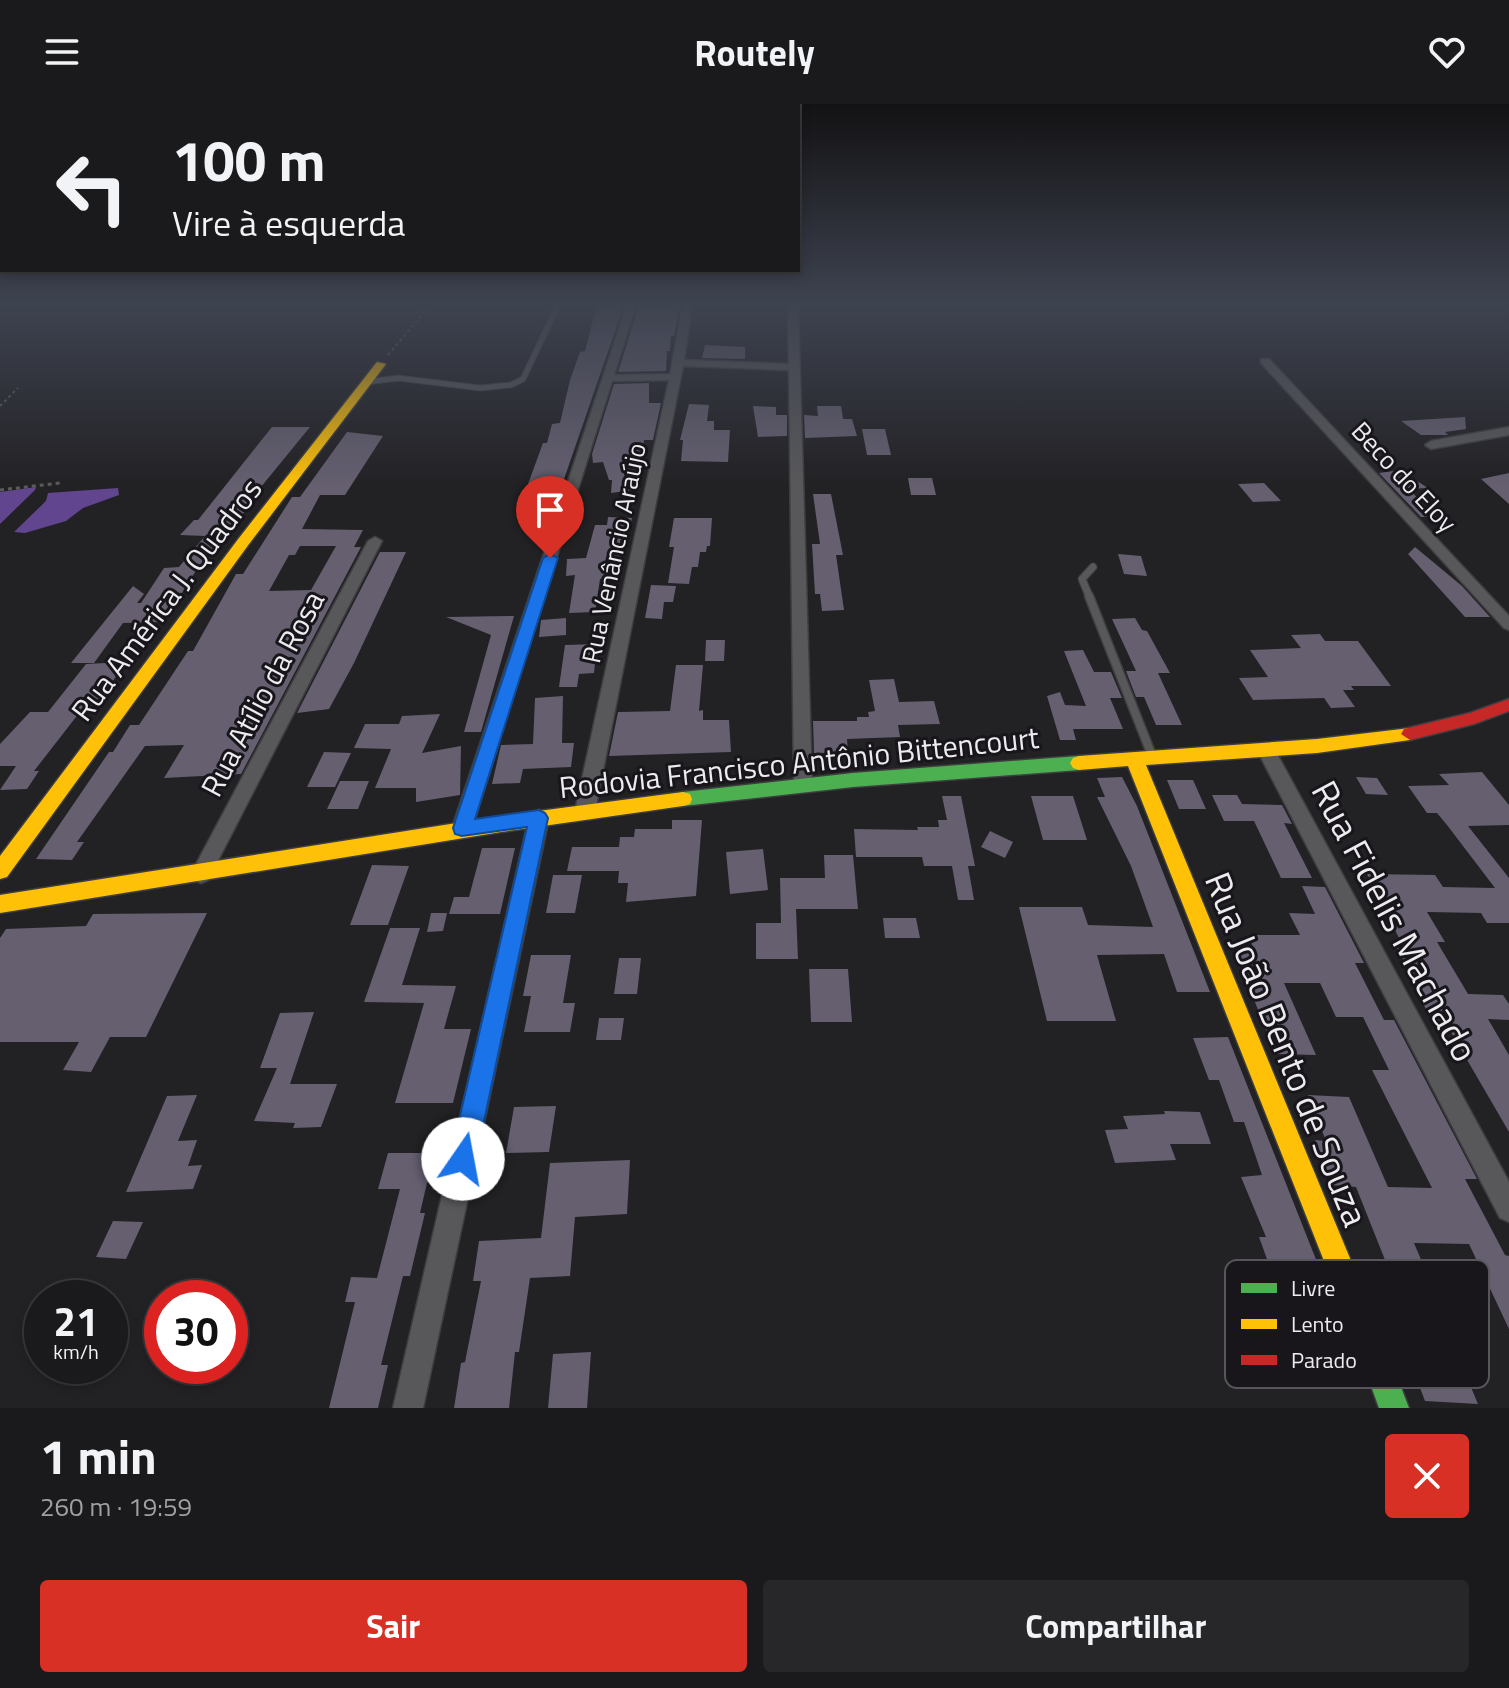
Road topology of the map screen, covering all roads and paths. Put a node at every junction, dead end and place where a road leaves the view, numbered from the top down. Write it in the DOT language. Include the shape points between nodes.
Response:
graph roads {
  1 [pos="380,366"];
  2 [pos="529,366"];
  3 [pos="613,366"];
  4 [pos="678,366"];
  5 [pos="1269,366"];
  6 [pos="794,367"];
  7 [pos="677,370"];
  8 [pos="609,378"];
  9 [pos="367,382"];
  10 [pos="18,388"];
  11 [pos="0,406"];
  12 [pos="1509,431"];
  13 [pos="1431,445"];
  14 [pos="60,483"];
  15 [pos="0,490"];
  16 [pos="375,541"];
  17 [pos="1093,567"];
  18 [pos="1509,625"];
  19 [pos="1509,705"];
  20 [pos="1266,750"];
  21 [pos="1144,759"];
  22 [pos="803,785"];
  23 [pos="585,811"];
  24 [pos="539,818"];
  25 [pos="462,828"];
  26 [pos="0,871"];
  27 [pos="201,874"];
  28 [pos="0,904"];
  29 [pos="1509,1209"];
  30 [pos="1339,1260"];
  31 [pos="1387,1388"];
  32 [pos="408,1408"];
  33 [pos="1394,1408"];
  1 -- 9 [label="street, Rua América J. Quadros"];
  2 -- 9 [label="lane" via="516,385 497,387 396,378"];
  3 -- 8 [label="street"];
  4 -- 7 [label="street, Rua Venâncio Araújo"];
  5 -- 18 [label="street, Beco do Eloy"];
  6 -- 7 [label="street"];
  6 -- 22 [label="street"];
  7 -- 8 [label="street"];
  7 -- 23 [label="street, Rua Venâncio Araújo"];
  8 -- 25 [label="street"];
  9 -- 26 [label="street, Rua América J. Quadros"];
  10 -- 11 [label="path"];
  12 -- 13 [label="street"];
  14 -- 15 [label="path"];
  16 -- 27 [label="street, Rua Atílio da Rosa"];
  17 -- 21 [label="lane" via="1082,579"];
  19 -- 20 [label="street, Rodovia Francisco Antônio Bittencourt" via="1392,736"];
  20 -- 21 [label="street, Rodovia Francisco Antônio Bittencourt"];
  20 -- 29 [label="street, Rua Fidelis Machado"];
  21 -- 22 [label="street, Rodovia Francisco Antônio Bittencourt"];
  21 -- 30 [label="street, Rua João Bento de Souza"];
  22 -- 23 [label="street, Rodovia Francisco Antônio Bittencourt"];
  23 -- 24 [label="street, Rodovia Francisco Antônio Bittencourt"];
  24 -- 25 [label="street, Rodovia Francisco Antônio Bittencourt"];
  24 -- 32 [label="street"];
  25 -- 27 [label="street, Rodovia Francisco Antônio Bittencourt"];
  27 -- 28 [label="street, Rodovia Francisco Antônio Bittencourt"];
  31 -- 33 [label="street, Rua João Bento de Souza"];
}
